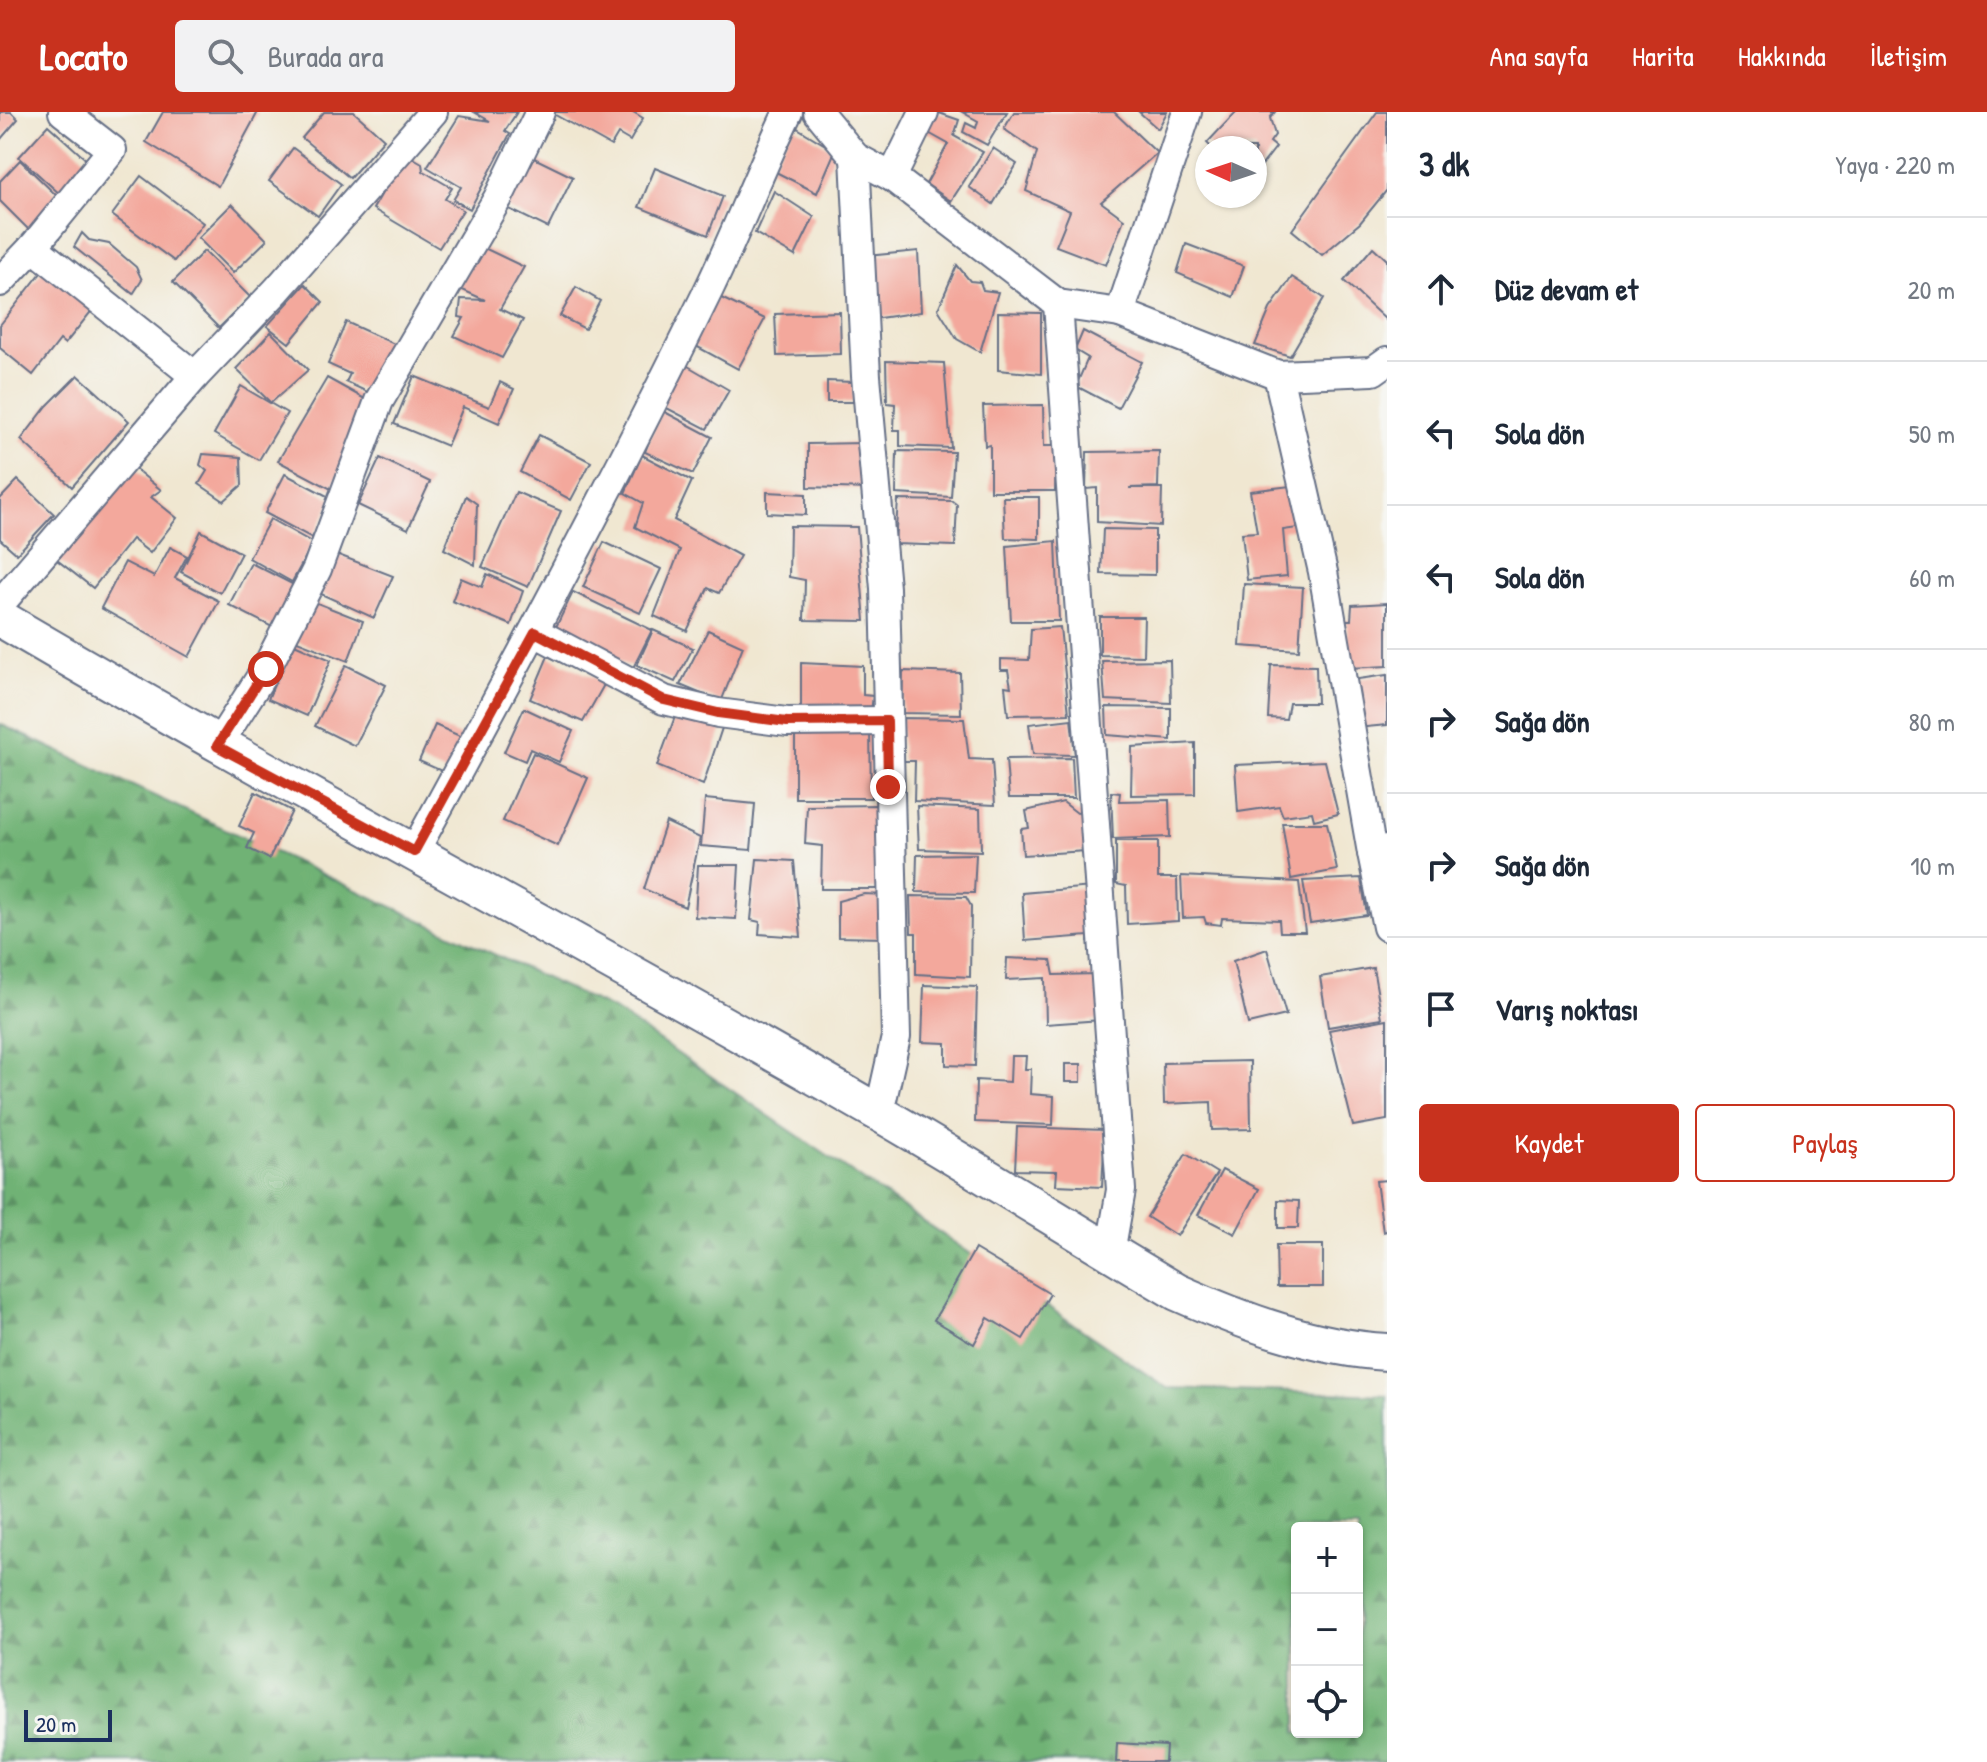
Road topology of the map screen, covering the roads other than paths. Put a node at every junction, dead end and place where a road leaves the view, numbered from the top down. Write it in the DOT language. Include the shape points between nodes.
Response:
graph roads {
  1 [pos="63,112"];
  2 [pos="433,112"];
  3 [pos="540,112"];
  4 [pos="788,112"];
  5 [pos="818,112"];
  6 [pos="924,112"];
  7 [pos="1187,112"];
  8 [pos="855,157"];
  9 [pos="892,177"];
  10 [pos="33,247"];
  11 [pos="0,282"];
  12 [pos="1058,304"];
  13 [pos="1120,313"];
  14 [pos="1382,372"];
  15 [pos="1278,375"];
  16 [pos="195,376"];
  17 [pos="0,604"];
  18 [pos="0,618"];
  19 [pos="535,632"];
  20 [pos="887,721"];
  21 [pos="217,746"];
  22 [pos="414,852"];
  23 [pos="1380,852"];
  24 [pos="1387,927"];
  25 [pos="879,1113"];
  26 [pos="1110,1253"];
  27 [pos="1387,1352"];
  1 -- 10 [label="street" via="112,150"];
  2 -- 16 [label="street"];
  3 -- 21 [label="street" via="498,198 379,401 317,569 266,669"];
  4 -- 19 [label="street" via="710,286"];
  5 -- 8 [label="street"];
  6 -- 9 [label="street"];
  7 -- 13 [label="street"];
  8 -- 9 [label="street"];
  8 -- 20 [label="street" via="866,376 885,588"];
  9 -- 12 [label="street"];
  10 -- 11 [label="street"];
  10 -- 16 [label="street"];
  12 -- 13 [label="street"];
  12 -- 26 [label="street" via="1121,1190"];
  13 -- 15 [label="street"];
  14 -- 15 [label="street"];
  15 -- 23 [label="street"];
  16 -- 17 [label="street"];
  18 -- 21 [label="street"];
  19 -- 20 [label="street" via="664,700 787,722"];
  19 -- 22 [label="street"];
  20 -- 25 [label="street" via="896,1037"];
  21 -- 22 [label="street"];
  22 -- 25 [label="street"];
  23 -- 24 [label="street"];
  25 -- 26 [label="street"];
  26 -- 27 [label="street" via="1230,1316"];
}
